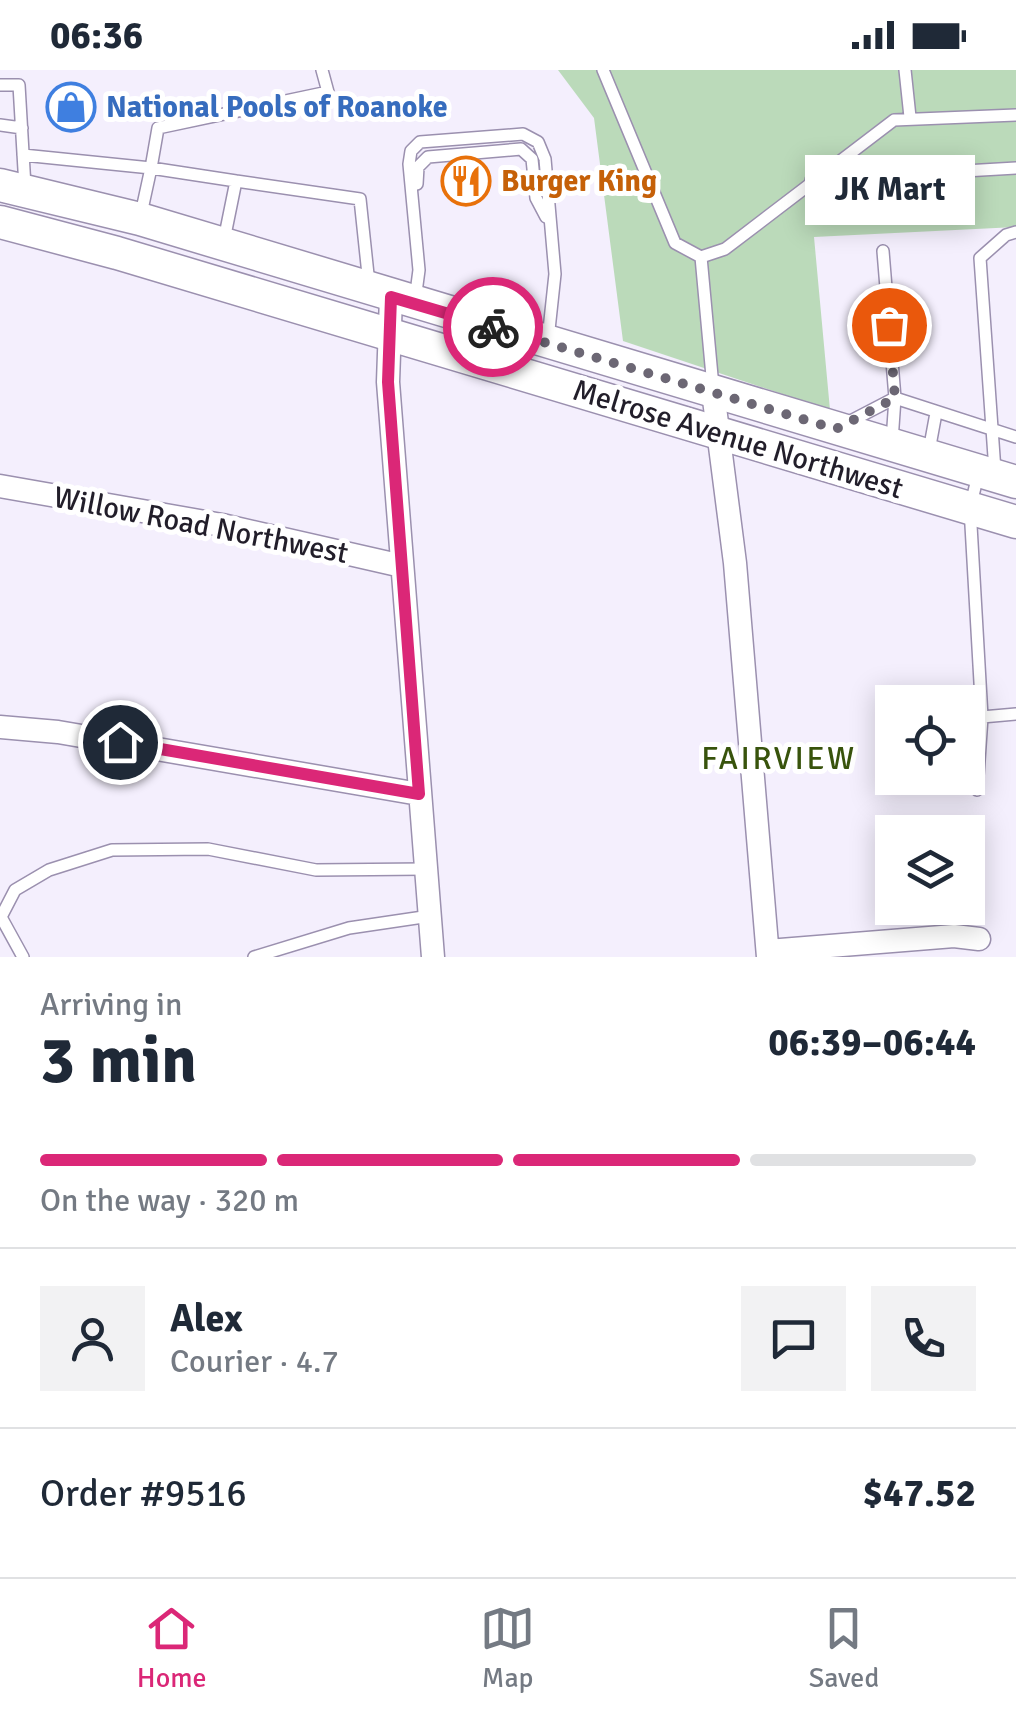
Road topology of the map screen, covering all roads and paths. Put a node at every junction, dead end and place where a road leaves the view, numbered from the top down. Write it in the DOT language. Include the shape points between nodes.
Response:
graph roads {
  1 [pos="322,70"];
  2 [pos="603,70"];
  3 [pos="906,70"];
  4 [pos="0,86"];
  5 [pos="1016,115"];
  6 [pos="910,117"];
  7 [pos="0,125"];
  8 [pos="22,128"];
  9 [pos="23,155"];
  10 [pos="150,168"];
  11 [pos="1016,168"];
  12 [pos="236,180"];
  13 [pos="811,180"];
  14 [pos="13,188"];
  15 [pos="140,219"];
  16 [pos="0,222"];
  17 [pos="1016,232"];
  18 [pos="223,244"];
  19 [pos="883,251"];
  20 [pos="702,257"];
  21 [pos="392,297"];
  22 [pos="388,334"];
  23 [pos="548,344"];
  24 [pos="713,392"];
  25 [pos="895,398"];
  26 [pos="936,414"];
  27 [pos="836,429"];
  28 [pos="993,430"];
  29 [pos="720,434"];
  30 [pos="1016,437"];
  31 [pos="892,445"];
  32 [pos="929,456"];
  33 [pos="997,476"];
  34 [pos="0,486"];
  35 [pos="970,508"];
  36 [pos="1016,522"];
  37 [pos="402,566"];
  38 [pos="980,685"];
  39 [pos="1016,714"];
  40 [pos="985,717"];
  41 [pos="0,727"];
  42 [pos="419,794"];
  43 [pos="426,869"];
  44 [pos="430,916"];
  45 [pos="979,940"];
  46 [pos="768,954"];
  47 [pos="23,957"];
  48 [pos="254,957"];
  49 [pos="433,957"];
  1 -- 10 [label="lane" via="328,92 158,128"];
  2 -- 20 [label="lane" via="675,243"];
  3 -- 6 [label="lane"];
  4 -- 8 [label="lane" via="19,85"];
  5 -- 6 [label="lane"];
  6 -- 13 [label="lane" via="894,120"];
  7 -- 8 [label="lane"];
  8 -- 9 [label="lane"];
  9 -- 10 [label="lane"];
  9 -- 14 [label="lane"];
  10 -- 12 [label="lane"];
  10 -- 15 [label="lane"];
  11 -- 13 [label="lane"];
  12 -- 18 [label="lane"];
  12 -- 21 [label="lane" via="360,200"];
  13 -- 20 [label="lane" via="725,249"];
  14 -- 15 [label="main road, Melrose Avenue Northwest"];
  15 -- 18 [label="main road, Melrose Avenue Northwest"];
  16 -- 22 [label="main road, Melrose Avenue Northwest"];
  17 -- 28 [label="lane" via="980,258"];
  18 -- 21 [label="main road, Melrose Avenue Northwest"];
  19 -- 25 [label="lane"];
  20 -- 24 [label="lane"];
  21 -- 22 [label="street"];
  21 -- 23 [label="main road, Melrose Avenue Northwest"];
  21 -- 23 [label="lane" via="419,270 411,151 420,142 523,134 538,142 545,159 555,274"];
  22 -- 29 [label="main road, Melrose Avenue Northwest"];
  22 -- 37 [label="street"];
  23 -- 24 [label="main road, Melrose Avenue Northwest"];
  24 -- 27 [label="main road, Melrose Avenue Northwest"];
  24 -- 29 [label="street"];
  25 -- 26 [label="lane"];
  25 -- 27 [label="lane"];
  25 -- 31 [label="lane"];
  26 -- 28 [label="lane"];
  26 -- 32 [label="lane"];
  27 -- 31 [label="main road, Melrose Avenue Northwest"];
  28 -- 30 [label="lane"];
  28 -- 33 [label="lane"];
  29 -- 35 [label="main road, Melrose Avenue Northwest"];
  29 -- 46 [label="street"];
  31 -- 32 [label="main road, Melrose Avenue Northwest"];
  32 -- 33 [label="main road, Melrose Avenue Northwest"];
  33 -- 35 [label="lane"];
  34 -- 37 [label="street, Willow Road Northwest" via="222,525"];
  35 -- 36 [label="main road, Melrose Avenue Northwest"];
  35 -- 38 [label="lane"];
  37 -- 42 [label="street"];
  39 -- 40 [label="lane"];
  41 -- 42 [label="street"];
  42 -- 43 [label="street"];
  43 -- 44 [label="street"];
  43 -- 47 [label="lane" via="330,871 208,849 112,850 50,870 15,890 1,917"];
  44 -- 48 [label="lane" via="350,928"];
  44 -- 49 [label="street"];
  45 -- 46 [label="street" via="954,936"];
}
